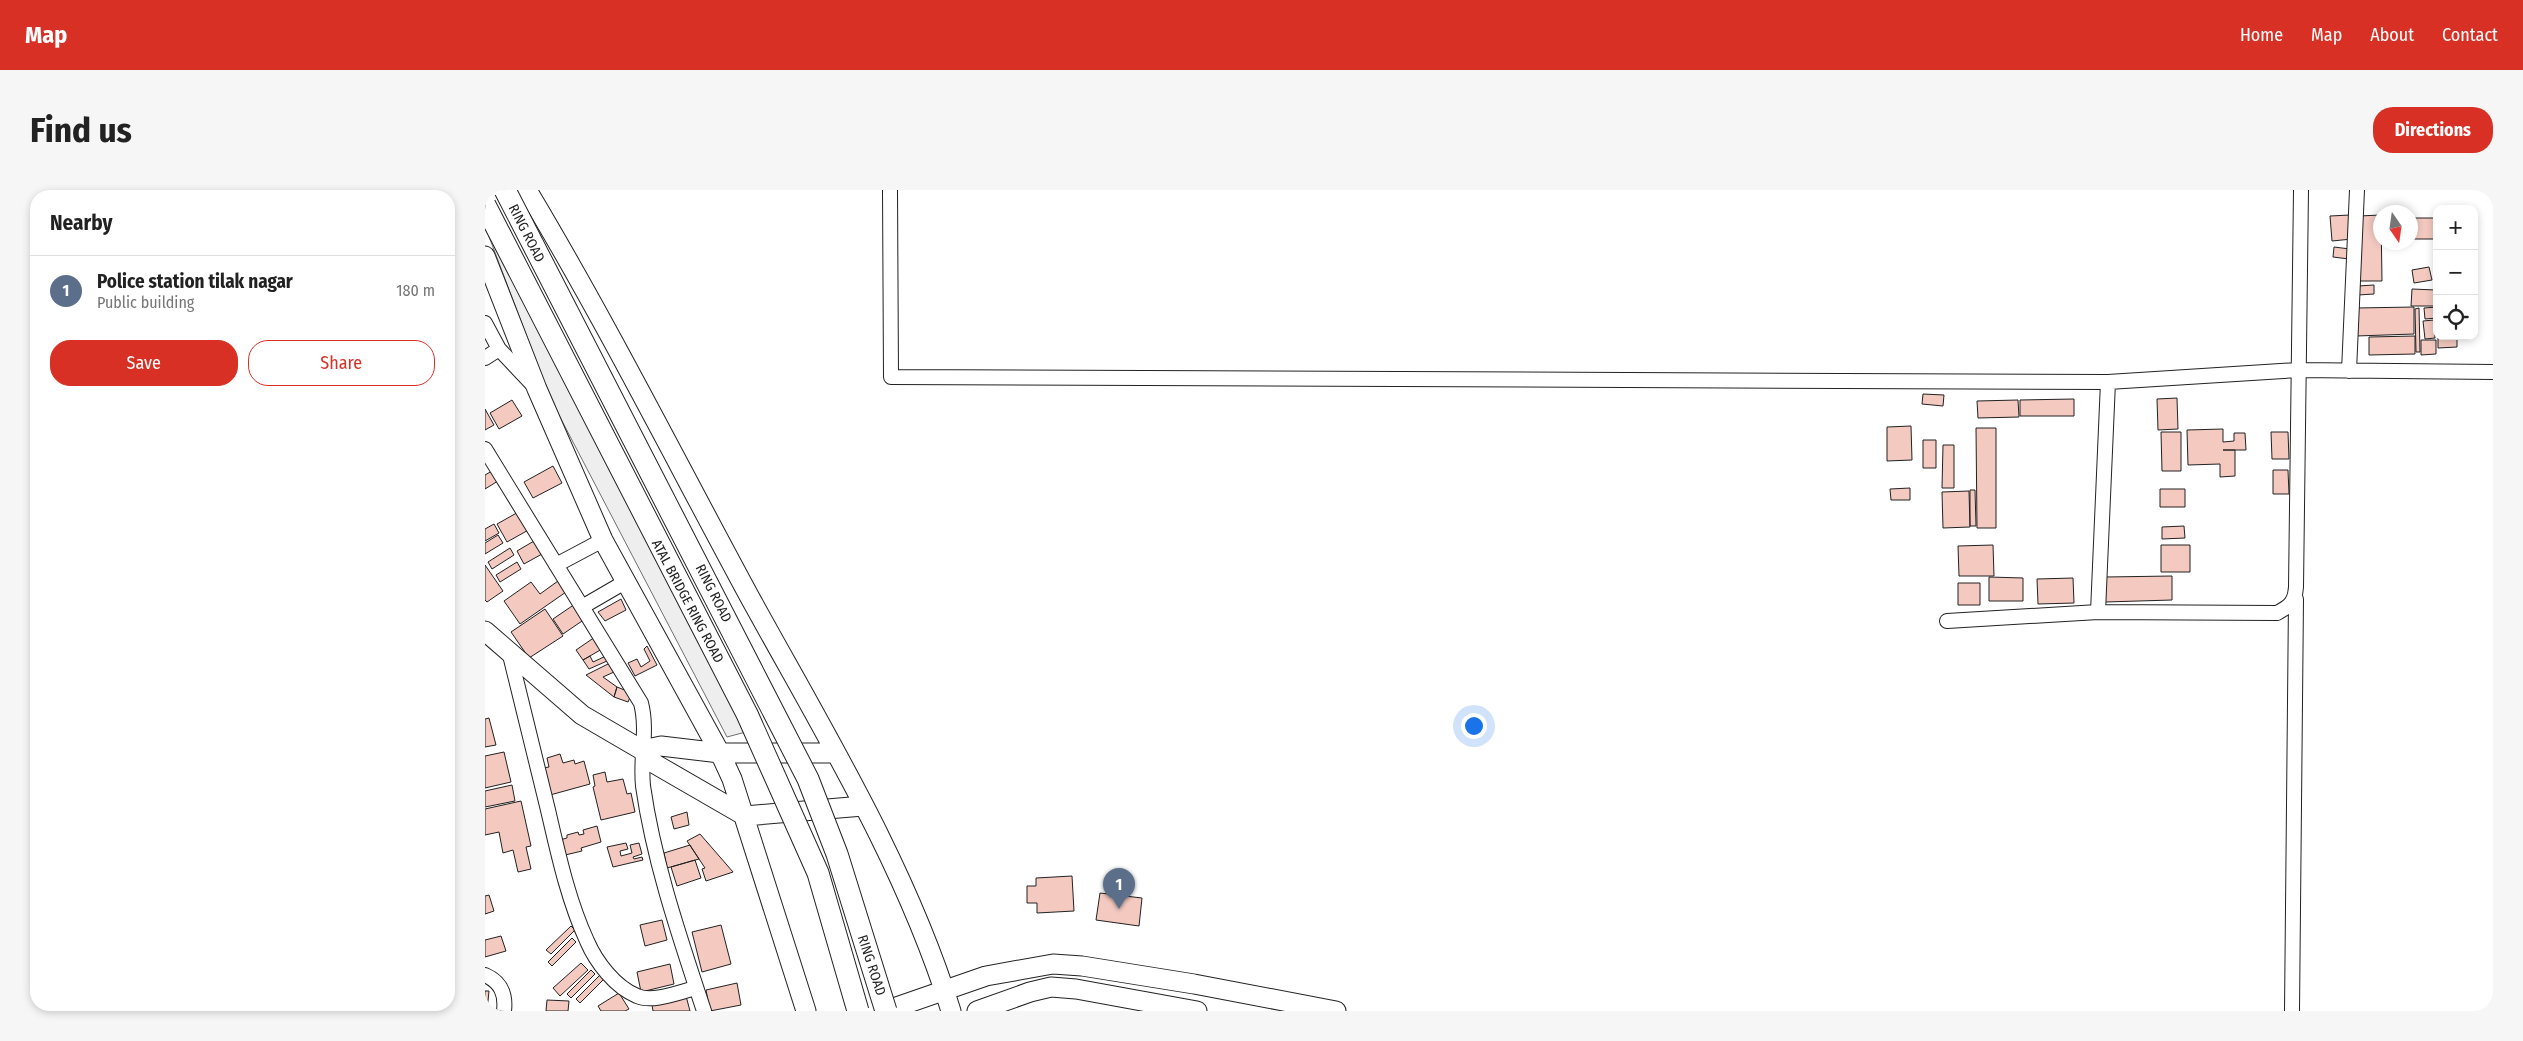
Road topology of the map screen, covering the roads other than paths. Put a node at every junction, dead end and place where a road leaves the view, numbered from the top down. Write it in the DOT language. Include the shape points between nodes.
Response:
graph roads {
  1 [pos="505,190"];
  2 [pos="527,190"];
  3 [pos="891,190"];
  4 [pos="2301,190"];
  5 [pos="2357,190"];
  6 [pos="485,205"];
  7 [pos="485,256"];
  8 [pos="485,322"];
  9 [pos="499,350"];
  10 [pos="485,358"];
  11 [pos="2298,370"];
  12 [pos="2349,371"];
  13 [pos="2493,372"];
  14 [pos="2108,382"];
  15 [pos="537,389"];
  16 [pos="485,449"];
  17 [pos="603,540"];
  18 [pos="556,565"];
  19 [pos="625,582"];
  20 [pos="2295,599"];
  21 [pos="582,607"];
  22 [pos="2098,612"];
  23 [pos="1947,621"];
  24 [pos="485,631"];
  25 [pos="510,654"];
  26 [pos="642,750"];
  27 [pos="720,753"];
  28 [pos="835,753"];
  29 [pos="863,806"];
  30 [pos="745,816"];
  31 [pos="485,975"];
  32 [pos="1194,984"];
  33 [pos="696,988"];
  34 [pos="945,992"];
  35 [pos="1191,1010"];
  36 [pos="504,1011"];
  37 [pos="704,1011"];
  38 [pos="806,1011"];
  39 [pos="858,1011"];
  40 [pos="886,1011"];
  41 [pos="951,1011"];
  42 [pos="977,1011"];
  43 [pos="1336,1011"];
  44 [pos="2292,1011"];
  1 -- 40 [label="main road, RING ROAD, bridge" via="808,779 837,854"];
  2 -- 28 [label="street" via="619,352"];
  3 -- 14 [label="street" via="891,376"];
  4 -- 11 [label="street"];
  5 -- 12 [label="street"];
  6 -- 39 [label="main road, ATAL BRIDGE RING ROAD, bridge" via="780,784 818,873"];
  7 -- 15 [label="street"];
  8 -- 9 [label="street"];
  9 -- 10 [label="street"];
  9 -- 15 [label="street"];
  11 -- 12 [label="street"];
  11 -- 14 [label="street"];
  11 -- 20 [label="street"];
  12 -- 13 [label="street"];
  14 -- 22 [label="street"];
  15 -- 17 [label="street"];
  16 -- 18 [label="street"];
  17 -- 18 [label="street"];
  17 -- 19 [label="street"];
  18 -- 21 [label="street"];
  19 -- 21 [label="street"];
  19 -- 27 [label="street"];
  20 -- 22 [label="street" via="2277,613"];
  20 -- 44 [label="street"];
  21 -- 26 [label="street" via="641,703 645,719"];
  22 -- 23 [label="street"];
  24 -- 25 [label="street"];
  25 -- 26 [label="street" via="582,715"];
  25 -- 33 [label="street" via="559,856 587,941 599,963 625,990 639,997 650,998"];
  26 -- 27 [label="street" via="661,746"];
  26 -- 30 [label="street" via="655,764"];
  26 -- 33 [label="street" via="643,784 655,846"];
  27 -- 28 [label="street"];
  27 -- 30 [label="street"];
  28 -- 29 [label="street"];
  29 -- 30 [label="street"];
  29 -- 34 [label="street" via="897,872"];
  30 -- 38 [label="street"];
  31 -- 36 [label="street" via="500,986"];
  32 -- 34 [label="street" via="1053,964 986,976"];
  32 -- 35 [label="street"];
  32 -- 43 [label="street"];
  33 -- 37 [label="street"];
  34 -- 40 [label="street"];
  34 -- 41 [label="street"];
  35 -- 42 [label="street" via="1051,987"];
}
